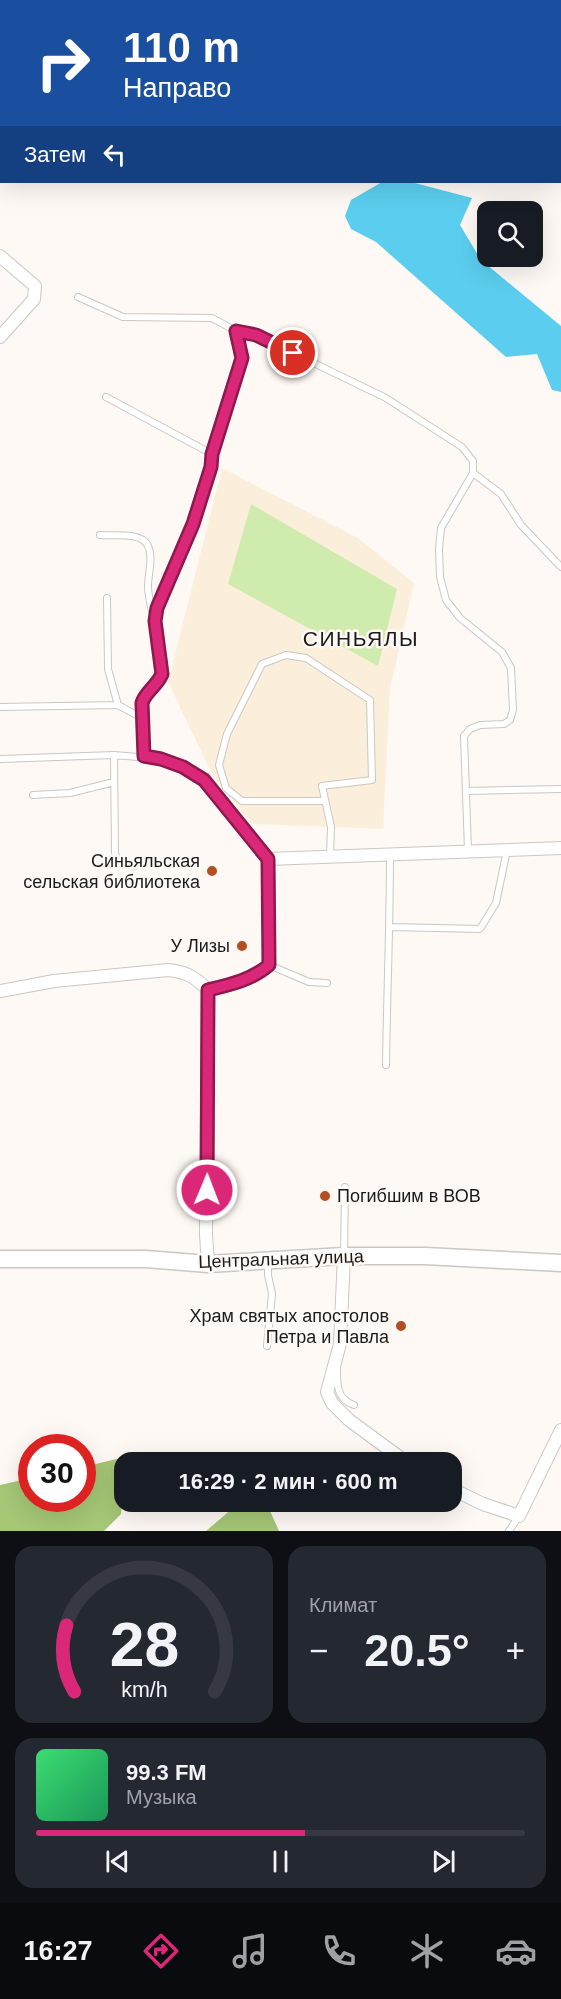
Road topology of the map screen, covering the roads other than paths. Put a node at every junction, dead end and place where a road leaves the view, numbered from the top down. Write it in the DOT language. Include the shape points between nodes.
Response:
graph roads {
  1 [pos="0,256"];
  2 [pos="78,297"];
  3 [pos="236,331"];
  4 [pos="0,337"];
  5 [pos="106,397"];
  6 [pos="212,454"];
  7 [pos="473,472"];
  8 [pos="100,535"];
  9 [pos="561,567"];
  10 [pos="107,598"];
  11 [pos="155,621"];
  12 [pos="118,705"];
  13 [pos="0,707"];
  14 [pos="142,718"];
  15 [pos="114,755"];
  16 [pos="144,756"];
  17 [pos="0,759"];
  18 [pos="114,782"];
  19 [pos="561,789"];
  20 [pos="466,791"];
  21 [pos="33,795"];
  22 [pos="325,801"];
  23 [pos="561,848"];
  24 [pos="507,850"];
  25 [pos="468,851"];
  26 [pos="390,853"];
  27 [pos="330,856"];
  28 [pos="268,859"];
  29 [pos="134,867"];
  30 [pos="390,927"];
  31 [pos="269,965"];
  32 [pos="327,983"];
  33 [pos="208,990"];
  34 [pos="0,991"];
  35 [pos="386,1065"];
  36 [pos="345,1187"];
  37 [pos="344,1256"];
  38 [pos="0,1259"];
  39 [pos="268,1261"];
  40 [pos="561,1263"];
  41 [pos="208,1264"];
  42 [pos="267,1346"];
  43 [pos="337,1357"];
  44 [pos="354,1406"];
  45 [pos="561,1430"];
  46 [pos="392,1452"];
  47 [pos="462,1494"];
  48 [pos="519,1516"];
  49 [pos="510,1531"];
  1 -- 4 [label="street" via="35,286 34,299"];
  2 -- 3 [label="lane" via="123,317 212,318"];
  3 -- 6 [label="lane" via="242,358"];
  3 -- 7 [label="lane" via="256,335 386,398 462,447 473,461"];
  5 -- 6 [label="lane"];
  6 -- 11 [label="lane" via="193,524"];
  7 -- 9 [label="lane" via="501,494 521,525"];
  7 -- 20 [label="lane" via="441,528 440,577 446,600 460,618 502,652 511,668 513,710 504,724 480,725 464,736"];
  8 -- 11 [label="lane" via="143,539 148,546 149,594"];
  10 -- 12 [label="lane" via="108,669"];
  11 -- 14 [label="lane" via="162,674 143,698"];
  12 -- 13 [label="lane"];
  12 -- 14 [label="lane"];
  14 -- 16 [label="lane"];
  15 -- 16 [label="lane"];
  15 -- 17 [label="lane"];
  15 -- 18 [label="lane"];
  16 -- 28 [label="lane" via="183,767 204,780"];
  18 -- 21 [label="lane" via="70,794"];
  18 -- 29 [label="lane" via="115,853 121,863"];
  19 -- 20 [label="lane"];
  20 -- 25 [label="lane"];
  22 -- 22 [label="lane" via="242,801 226,788 219,765 227,734 262,664 286,655 306,658 370,700 372,780 322,786"];
  22 -- 27 [label="lane" via="331,827"];
  23 -- 24 [label="street"];
  24 -- 25 [label="street"];
  24 -- 30 [label="lane" via="496,903 480,928"];
  25 -- 26 [label="street"];
  26 -- 27 [label="street"];
  26 -- 30 [label="lane"];
  27 -- 28 [label="street"];
  28 -- 31 [label="street"];
  30 -- 35 [label="lane"];
  31 -- 32 [label="lane" via="309,982"];
  31 -- 33 [label="street" via="236,983"];
  33 -- 34 [label="street" via="196,977 168,970 54,981"];
  33 -- 41 [label="street"];
  36 -- 37 [label="lane"];
  37 -- 39 [label="street, Центральная улица"];
  37 -- 40 [label="street, Центральная улица"];
  37 -- 43 [label="street"];
  38 -- 41 [label="street, Центральная улица" via="146,1259"];
  39 -- 41 [label="street, Центральная улица"];
  39 -- 42 [label="lane" via="272,1294"];
  43 -- 44 [label="lane" via="340,1395"];
  43 -- 46 [label="street" via="327,1392 332,1403"];
  45 -- 48 [label="street"];
  47 -- 48 [label="street"];
  48 -- 49 [label="lane"];
}
